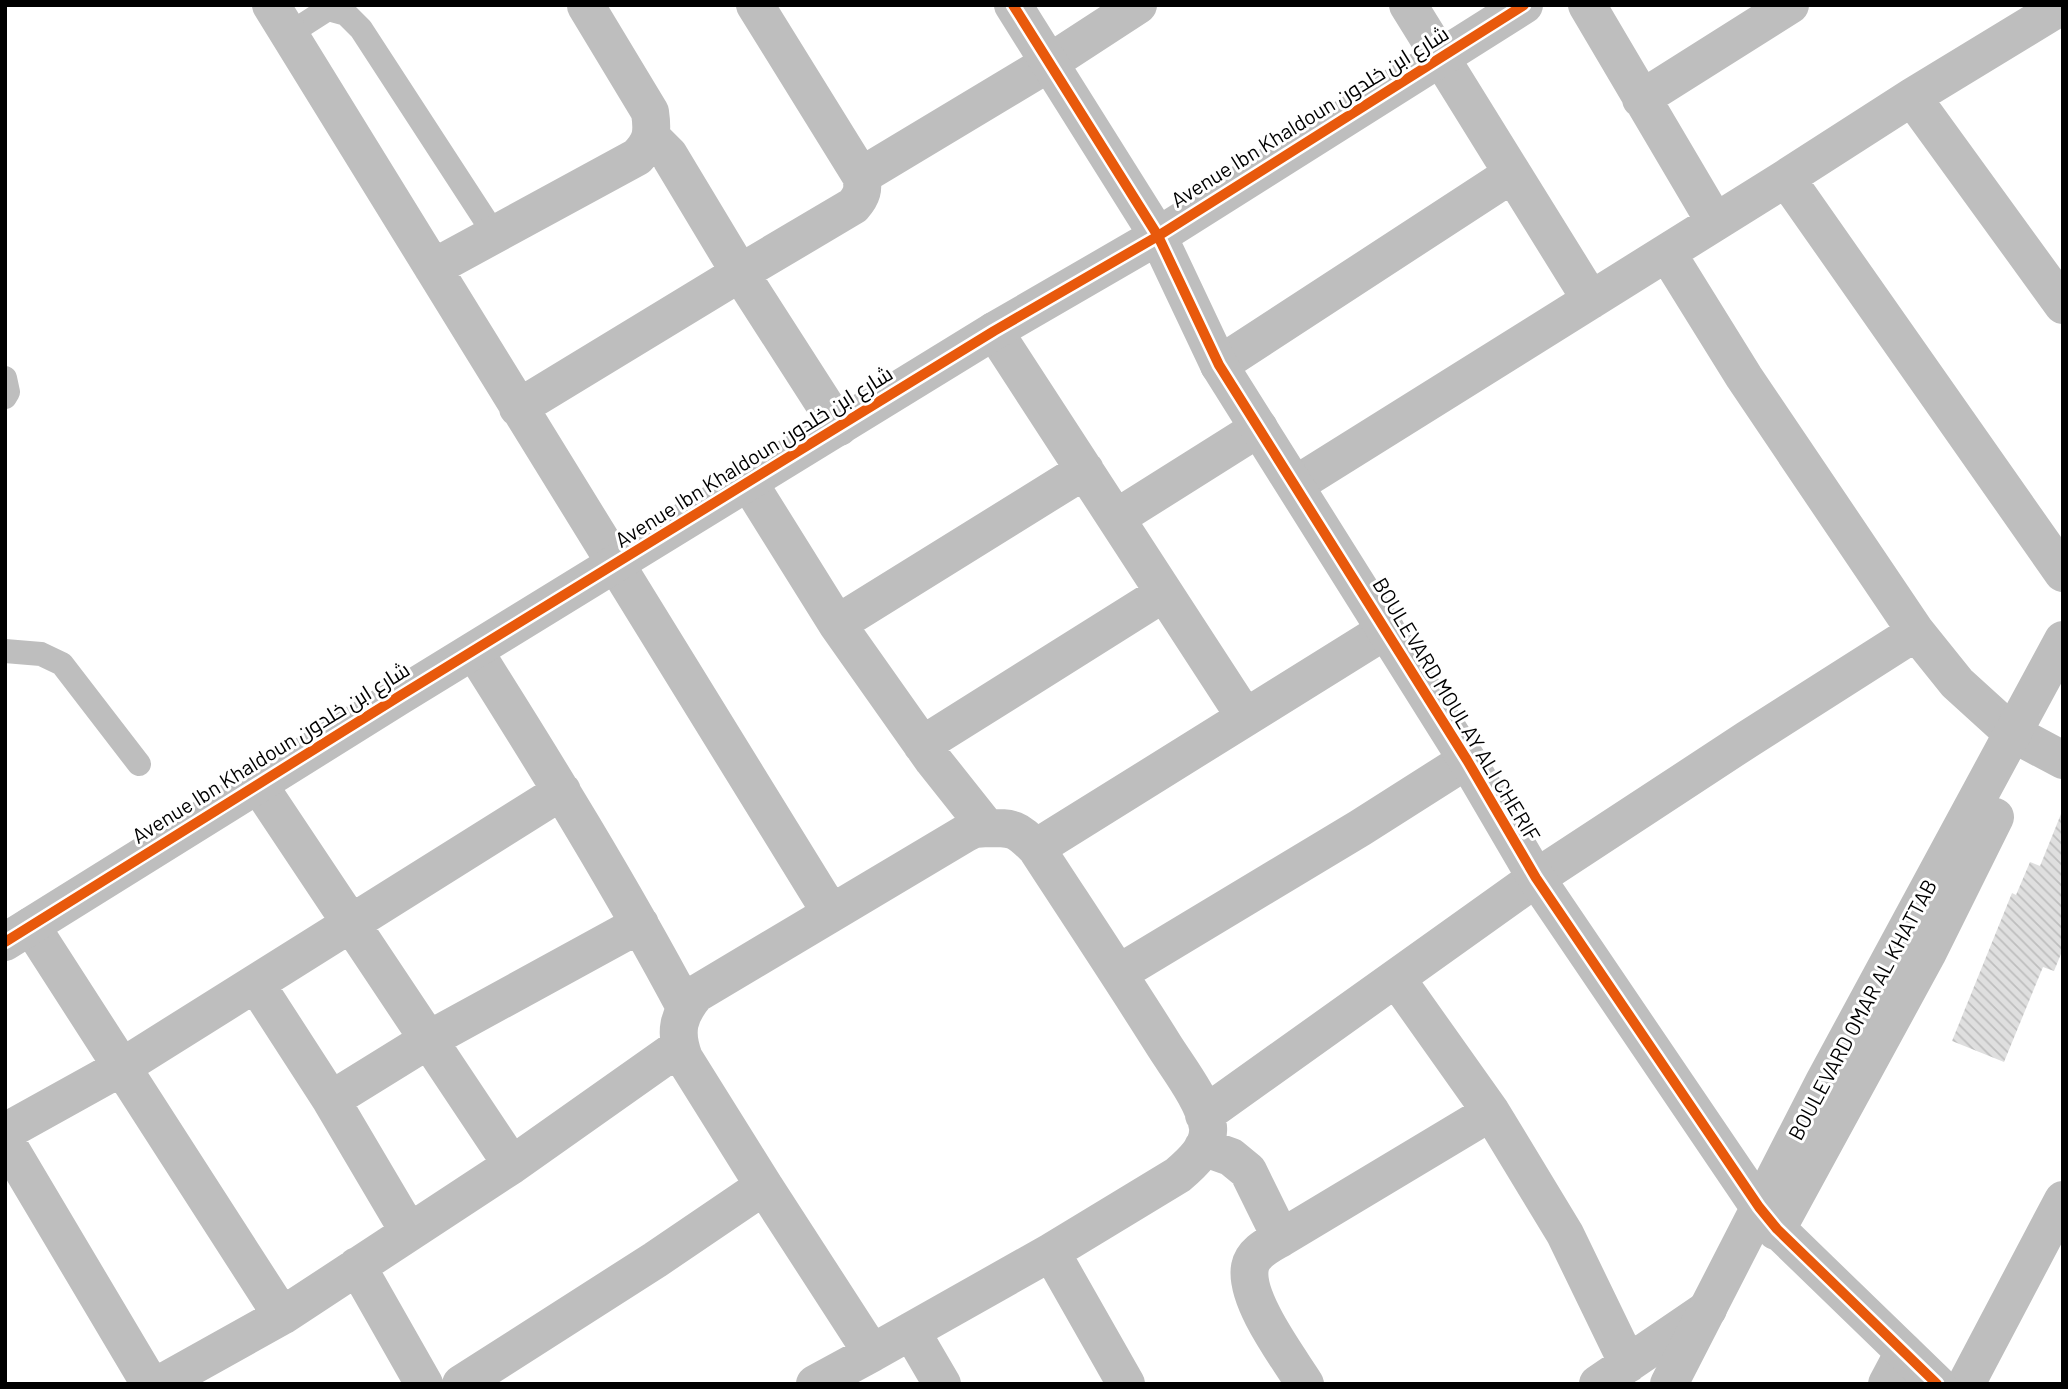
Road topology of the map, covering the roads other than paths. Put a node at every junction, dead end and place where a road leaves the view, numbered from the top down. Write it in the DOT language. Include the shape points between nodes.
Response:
graph roads {
  1 [pos="755,5"];
  2 [pos="1013,5"];
  3 [pos="1138,5"];
  4 [pos="1408,5"];
  5 [pos="1524,5"];
  6 [pos="1587,5"];
  7 [pos="1790,5"];
  8 [pos="586,6"];
  9 [pos="2039,11"];
  10 [pos="280,20"];
  11 [pos="1440,58"];
  12 [pos="1049,63"];
  13 [pos="1912,97"];
  14 [pos="1641,99"];
  15 [pos="651,137"];
  16 [pos="1512,174"];
  17 [pos="861,176"];
  18 [pos="1786,178"];
  19 [pos="1715,222"];
  20 [pos="495,235"];
  21 [pos="1158,236"];
  22 [pos="1667,253"];
  23 [pos="433,268"];
  24 [pos="740,273"];
  25 [pos="1591,300"];
  26 [pos="2063,305"];
  27 [pos="994,331"];
  28 [pos="1219,365"];
  29 [pos="5,378"];
  30 [pos="5,397"];
  31 [pos="518,408"];
  32 [pos="839,427"];
  33 [pos="1259,428"];
  34 [pos="1085,470"];
  35 [pos="749,483"];
  36 [pos="1295,485"];
  37 [pos="1116,518"];
  38 [pos="615,565"];
  39 [pos="2063,573"];
  40 [pos="1164,593"];
  41 [pos="837,624"];
  42 [pos="1386,629"];
  43 [pos="1916,632"];
  44 [pos="2063,640"];
  45 [pos="5,651"];
  46 [pos="474,651"];
  47 [pos="2063,686"];
  48 [pos="1245,718"];
  49 [pos="922,745"];
  50 [pos="2036,746"];
  51 [pos="1466,760"];
  52 [pos="139,764"];
  53 [pos="257,784"];
  54 [pos="562,791"];
  55 [pos="987,828"];
  56 [pos="1035,848"];
  57 [pos="1536,878"];
  58 [pos="831,913"];
  59 [pos="640,923"];
  60 [pos="351,924"];
  61 [pos="18,934"];
  62 [pos="1119,973"];
  63 [pos="1396,978"];
  64 [pos="256,984"];
  65 [pos="684,1007"];
  66 [pos="429,1040"];
  67 [pos="679,1046"];
  68 [pos="122,1067"];
  69 [pos="331,1100"];
  70 [pos="1491,1112"];
  71 [pos="1204,1131"];
  72 [pos="5,1132"];
  73 [pos="5,1140"];
  74 [pos="512,1165"];
  75 [pos="764,1186"];
  76 [pos="2063,1200"];
  77 [pos="1768,1218"];
  78 [pos="409,1233"];
  79 [pos="1281,1238"];
  80 [pos="1051,1252"];
  81 [pos="357,1266"];
  82 [pos="1708,1309"];
  83 [pos="282,1316"];
  84 [pos="911,1331"];
  85 [pos="872,1353"];
  86 [pos="1895,1368"];
  87 [pos="1613,1374"];
  88 [pos="150,1384"];
  89 [pos="160,1384"];
  90 [pos="424,1384"];
  91 [pos="461,1384"];
  92 [pos="816,1384"];
  93 [pos="942,1384"];
  94 [pos="1126,1384"];
  95 [pos="1305,1384"];
  96 [pos="1669,1384"];
  97 [pos="1693,1384"];
  98 [pos="1937,1384"];
  99 [pos="1966,1384"];
  1 -- 17 [label="street"];
  2 -- 12 [label="street, BOULEVARD MOULAY ALI CHERIF"];
  3 -- 12 [label="street"];
  4 -- 11 [label="street"];
  5 -- 11 [label="street, Avenue Ibn Khaldoun شارع ابن خلدون"];
  6 -- 14 [label="street"];
  7 -- 14 [label="street"];
  8 -- 15 [label="street" via="650,112"];
  9 -- 13 [label="street"];
  10 -- 20 [label="lane" via="328,9 346,14 361,29"];
  10 -- 23 [label="street"];
  11 -- 16 [label="street"];
  11 -- 21 [label="street, Avenue Ibn Khaldoun شارع ابن خلدون"];
  12 -- 17 [label="street"];
  12 -- 21 [label="street, BOULEVARD MOULAY ALI CHERIF"];
  13 -- 18 [label="street"];
  13 -- 26 [label="street"];
  14 -- 19 [label="street"];
  15 -- 20 [label="street" via="636,157"];
  15 -- 24 [label="street" via="668,155"];
  16 -- 25 [label="street"];
  16 -- 28 [label="street"];
  17 -- 24 [label="street" via="863,192 853,206"];
  18 -- 19 [label="street"];
  18 -- 39 [label="street"];
  19 -- 22 [label="street"];
  20 -- 23 [label="street"];
  21 -- 27 [label="street, Avenue Ibn Khaldoun شارع ابن خلدون"];
  21 -- 28 [label="street, BOULEVARD MOULAY ALI CHERIF"];
  22 -- 25 [label="street"];
  22 -- 43 [label="street" via="1744,377"];
  23 -- 31 [label="street"];
  24 -- 31 [label="street"];
  24 -- 32 [label="street"];
  25 -- 36 [label="street"];
  27 -- 32 [label="street, Avenue Ibn Khaldoun شارع ابن خلدون"];
  27 -- 34 [label="street"];
  28 -- 33 [label="street, BOULEVARD MOULAY ALI CHERIF"];
  29 -- 30 [label="lane"];
  31 -- 38 [label="street"];
  32 -- 35 [label="street, Avenue Ibn Khaldoun شارع ابن خلدون"];
  33 -- 36 [label="street, BOULEVARD MOULAY ALI CHERIF"];
  33 -- 37 [label="street"];
  34 -- 37 [label="street"];
  34 -- 41 [label="street"];
  35 -- 38 [label="street, Avenue Ibn Khaldoun شارع ابن خلدون"];
  35 -- 41 [label="street"];
  36 -- 42 [label="street, BOULEVARD MOULAY ALI CHERIF"];
  37 -- 40 [label="street"];
  38 -- 46 [label="street, Avenue Ibn Khaldoun شارع ابن خلدون"];
  38 -- 58 [label="street"];
  40 -- 48 [label="street"];
  40 -- 49 [label="street"];
  41 -- 49 [label="street"];
  42 -- 48 [label="street"];
  42 -- 51 [label="street, BOULEVARD MOULAY ALI CHERIF"];
  43 -- 50 [label="street" via="1957,683"];
  43 -- 57 [label="street"];
  44 -- 50 [label="street, BOULEVARD OMAR AL KHATTAB"];
  45 -- 52 [label="lane" via="41,653 62,664"];
  46 -- 53 [label="street, Avenue Ibn Khaldoun شارع ابن خلدون"];
  46 -- 54 [label="street"];
  47 -- 50 [label="street, BOULEVARD OMAR AL KHATTAB"];
  48 -- 56 [label="street"];
  49 -- 55 [label="street"];
  50 -- 77 [label="street, BOULEVARD OMAR AL KHATTAB" via="1927,954"];
  51 -- 57 [label="street, BOULEVARD MOULAY ALI CHERIF"];
  51 -- 62 [label="street"];
  53 -- 60 [label="street"];
  53 -- 61 [label="street, Avenue Ibn Khaldoun شارع ابن خلدون"];
  54 -- 59 [label="street"];
  54 -- 60 [label="street"];
  55 -- 56 [label="street" via="1012,828"];
  55 -- 58 [label="street" via="965,833"];
  56 -- 62 [label="street"];
  57 -- 63 [label="street"];
  57 -- 77 [label="street, BOULEVARD MOULAY ALI CHERIF"];
  58 -- 65 [label="street" via="696,994"];
  59 -- 65 [label="street"];
  59 -- 66 [label="street"];
  60 -- 64 [label="street"];
  60 -- 66 [label="street"];
  61 -- 68 [label="street"];
  62 -- 71 [label="street" via="1198,1100"];
  63 -- 70 [label="street"];
  63 -- 71 [label="street"];
  64 -- 68 [label="street"];
  64 -- 69 [label="street"];
  65 -- 67 [label="street"];
  66 -- 69 [label="street"];
  66 -- 74 [label="street"];
  67 -- 74 [label="street"];
  67 -- 75 [label="street"];
  68 -- 72 [label="street"];
  68 -- 83 [label="street"];
  69 -- 78 [label="street"];
  70 -- 79 [label="street"];
  70 -- 87 [label="street" via="1564,1234"];
  71 -- 79 [label="street" via="1248,1171"];
  71 -- 80 [label="street" via="1193,1162 1178,1175"];
  73 -- 88 [label="street"];
  74 -- 78 [label="street"];
  75 -- 85 [label="street"];
  75 -- 91 [label="street"];
  76 -- 99 [label="street"];
  77 -- 82 [label="street, BOULEVARD OMAR AL KHATTAB"];
  77 -- 86 [label="street, BOULEVARD MOULAY ALI CHERIF"];
  77 -- 97 [label="street, BOULEVARD OMAR AL KHATTAB"];
  78 -- 81 [label="street"];
  79 -- 95 [label="street" via="1260,1250 1250,1266 1251,1288"];
  80 -- 84 [label="street"];
  80 -- 94 [label="street"];
  81 -- 83 [label="street"];
  81 -- 90 [label="street"];
  82 -- 87 [label="street"];
  82 -- 96 [label="street, BOULEVARD OMAR AL KHATTAB"];
  83 -- 89 [label="street"];
  84 -- 85 [label="street"];
  84 -- 93 [label="street"];
  85 -- 92 [label="street"];
  86 -- 98 [label="street, BOULEVARD MOULAY ALI CHERIF"];
}
